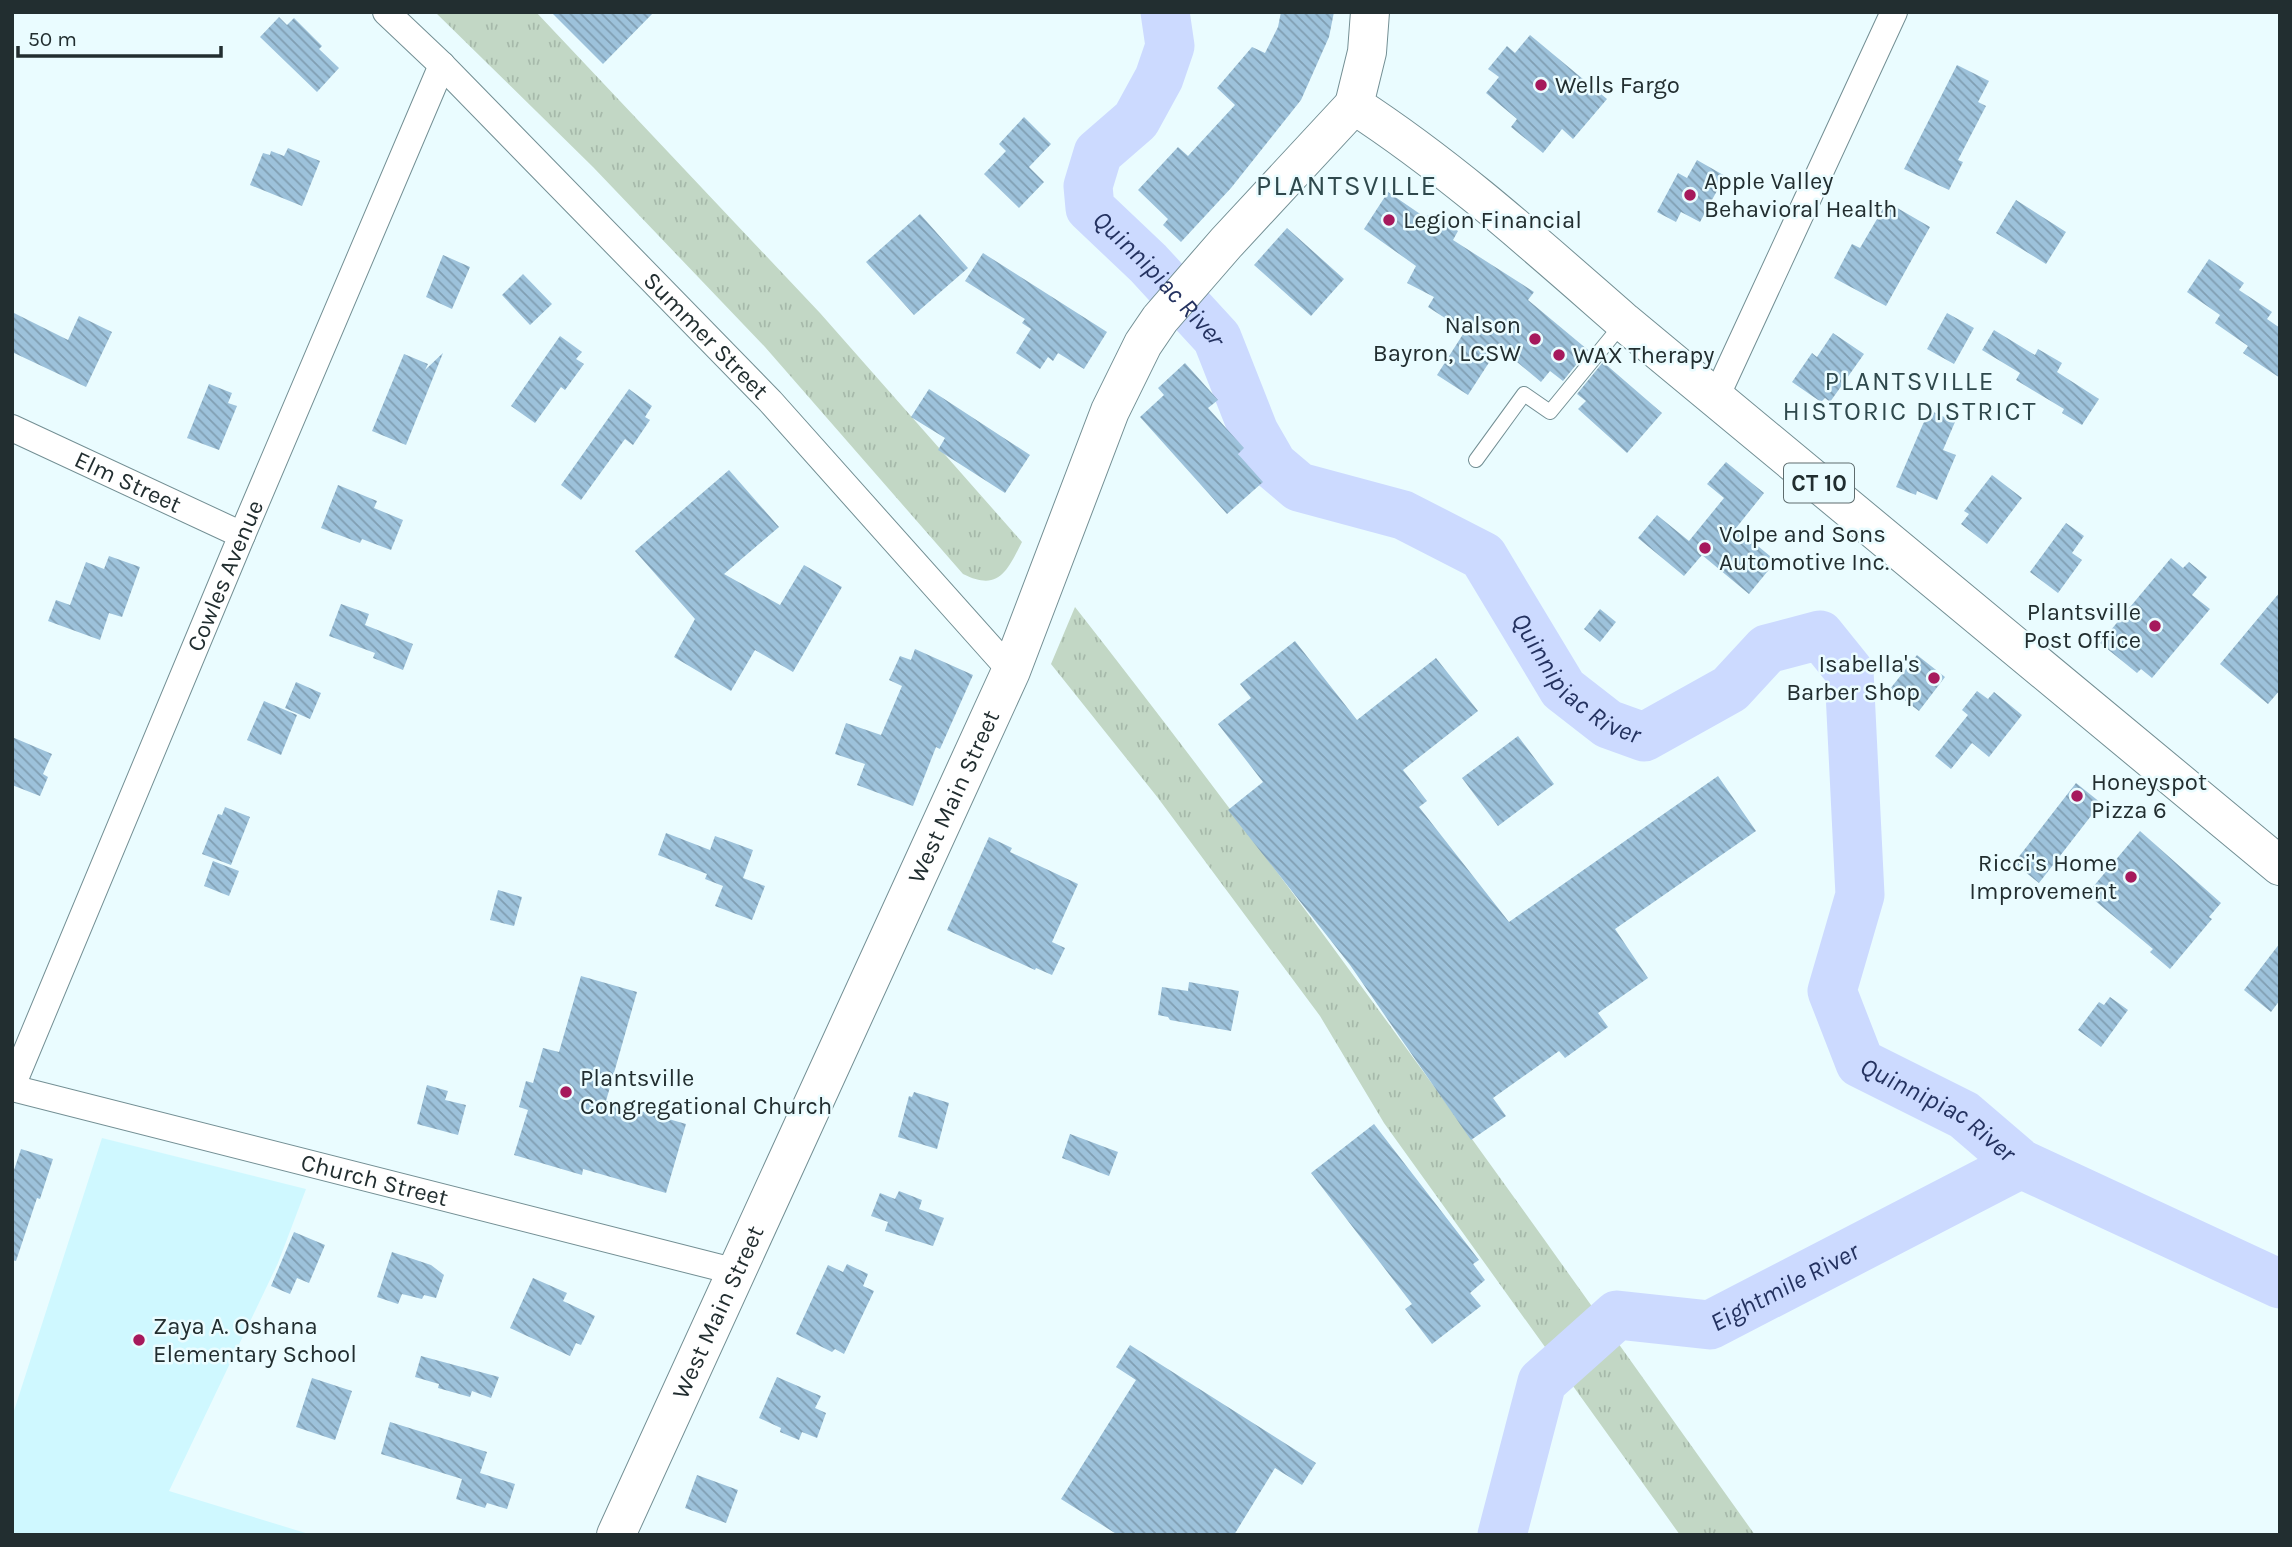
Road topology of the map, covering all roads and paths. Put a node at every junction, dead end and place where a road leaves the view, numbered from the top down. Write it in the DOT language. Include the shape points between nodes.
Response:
graph roads {
  1 [pos="386,12"];
  2 [pos="1370,12"];
  3 [pos="1894,12"];
  4 [pos="442,65"];
  5 [pos="1354,105"];
  6 [pos="1624,322"];
  7 [pos="1716,397"];
  8 [pos="12,428"];
  9 [pos="1476,460"];
  10 [pos="243,535"];
  11 [pos="1011,671"];
  12 [pos="2280,866"];
  13 [pos="12,1087"];
  14 [pos="737,1272"];
  15 [pos="616,1535"];
  1 -- 4 [label="street, Summer Street"];
  2 -- 5 [label="main road" via="1367,52"];
  3 -- 7 [label="street"];
  4 -- 10 [label="street, Cowles Avenue"];
  4 -- 11 [label="street, Summer Street" via="770,401"];
  5 -- 6 [label="main road, CT 10" via="1407,139"];
  5 -- 11 [label="main road, West Main Street" via="1191,282 1143,344 1110,411"];
  6 -- 7 [label="main road, CT 10"];
  6 -- 9 [label="lane" via="1550,412 1524,394"];
  7 -- 12 [label="main road, CT 10"];
  8 -- 10 [label="street, Elm Street"];
  10 -- 13 [label="street, Cowles Avenue"];
  11 -- 14 [label="main road, West Main Street"];
  13 -- 14 [label="street, Church Street"];
  14 -- 15 [label="main road, West Main Street"];
}
